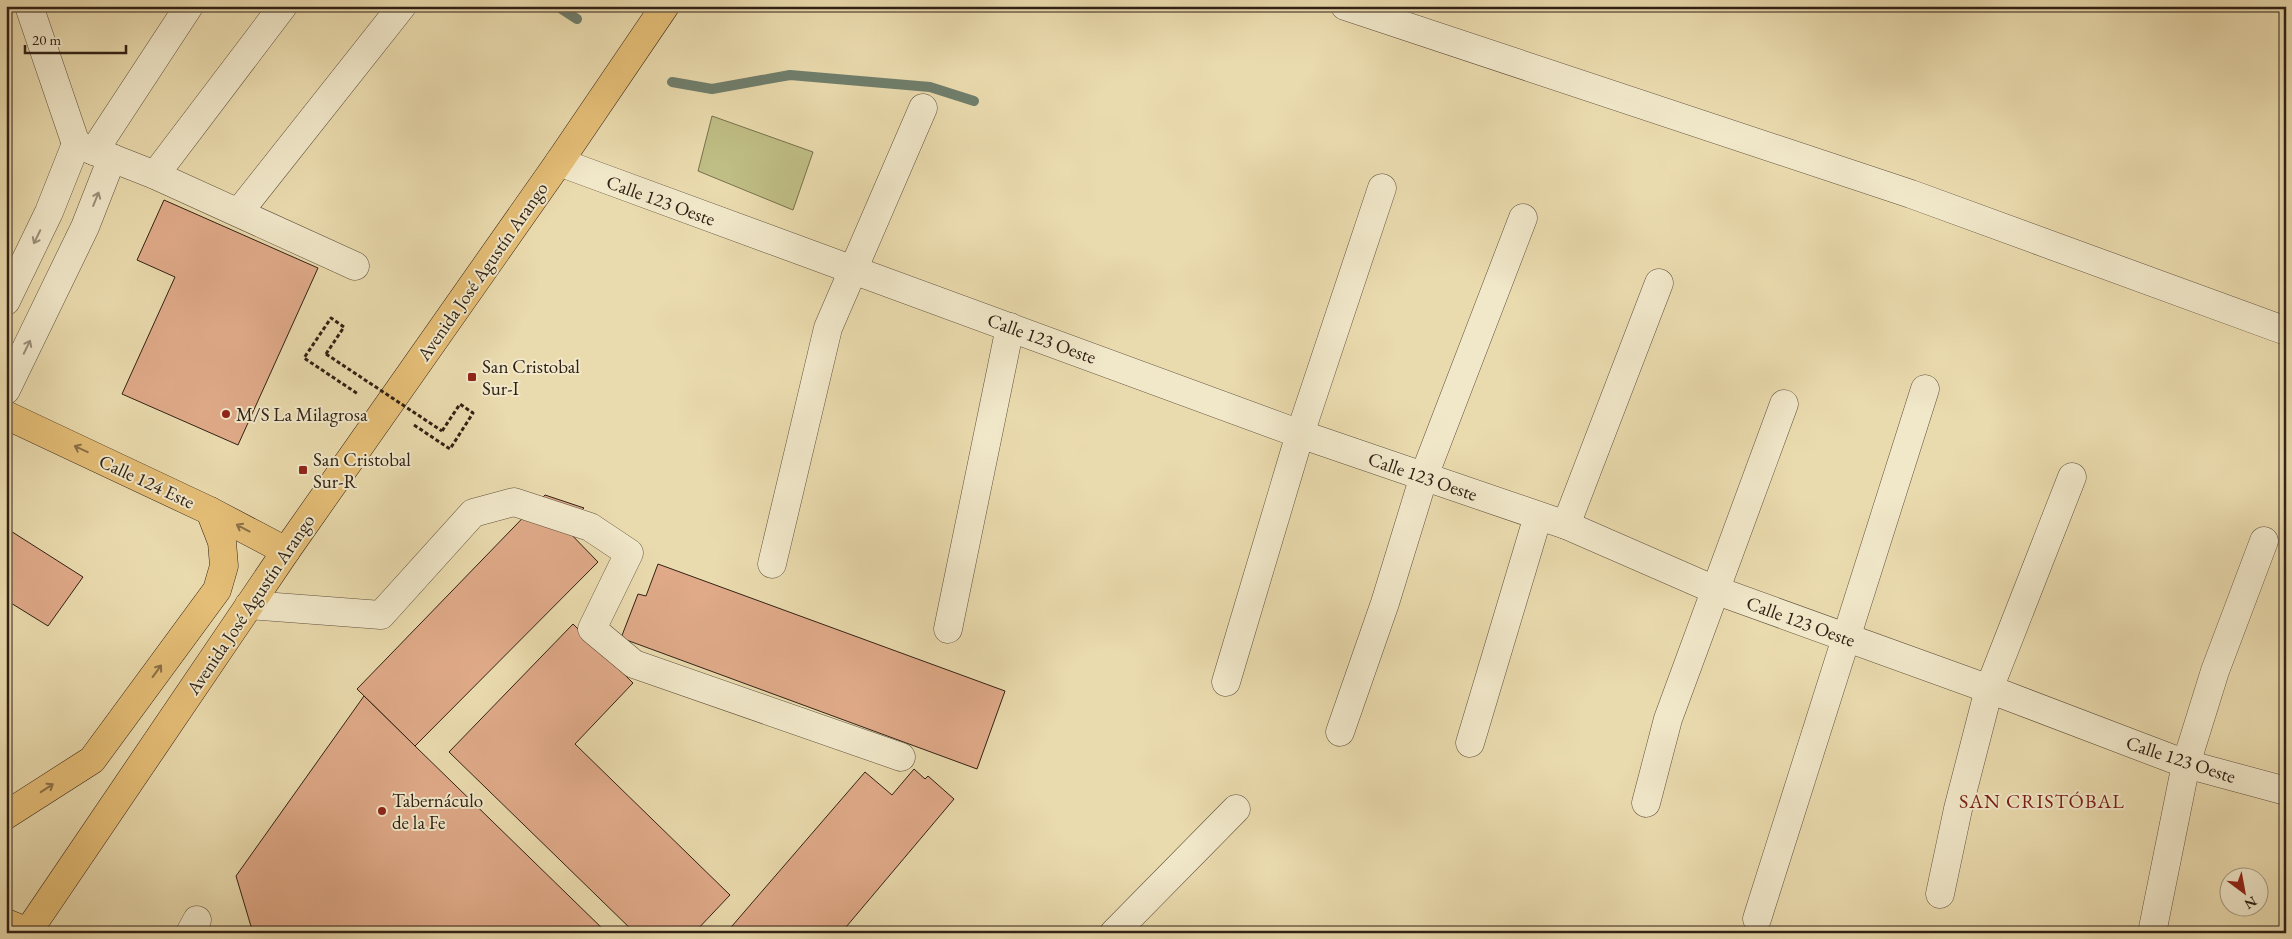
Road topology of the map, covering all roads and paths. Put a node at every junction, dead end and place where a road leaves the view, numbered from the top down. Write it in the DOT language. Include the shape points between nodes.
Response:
graph roads {
  1 [pos="30,6"];
  2 [pos="189,6"];
  3 [pos="283,6"];
  4 [pos="402,6"];
  5 [pos="665,6"];
  6 [pos="1345,6"];
  7 [pos="924,108"];
  8 [pos="94,151"];
  9 [pos="559,162"];
  10 [pos="155,175"];
  11 [pos="1382,188"];
  12 [pos="239,212"];
  13 [pos="1523,218"];
  14 [pos="355,266"];
  15 [pos="853,270"];
  16 [pos="1659,283"];
  17 [pos="6,301"];
  18 [pos="1010,326"];
  19 [pos="2286,331"];
  20 [pos="344,384"];
  21 [pos="1924,389"];
  22 [pos="6,390"];
  23 [pos="1784,404"];
  24 [pos="6,415"];
  25 [pos="419,428"];
  26 [pos="1300,434"];
  27 [pos="1424,476"];
  28 [pos="2072,477"];
  29 [pos="210,511"];
  30 [pos="1538,516"];
  31 [pos="1566,525"];
  32 [pos="2264,541"];
  33 [pos="286,551"];
  34 [pos="772,564"];
  35 [pos="1715,590"];
  36 [pos="249,605"];
  37 [pos="948,629"];
  38 [pos="1845,637"];
  39 [pos="1226,682"];
  40 [pos="1989,689"];
  41 [pos="1340,732"];
  42 [pos="1470,743"];
  43 [pos="900,757"];
  44 [pos="2186,764"];
  45 [pos="2286,791"];
  46 [pos="1646,803"];
  47 [pos="1236,809"];
  48 [pos="6,815"];
  49 [pos="1940,894"];
  50 [pos="1757,920"];
  51 [pos="23,930"];
  52 [pos="1114,933"];
  53 [pos="2152,933"];
  1 -- 8 [label="street"];
  2 -- 8 [label="street"];
  3 -- 10 [label="street"];
  4 -- 12 [label="street"];
  5 -- 9 [label="main road, Avenida José Agustín Arango"];
  6 -- 19 [label="street" via="1912,194"];
  7 -- 15 [label="street"];
  8 -- 10 [label="street"];
  8 -- 17 [label="street, one-way" via="49,212"];
  22 -- 8 [label="street, one-way" via="85,227"];
  9 -- 15 [label="street, Calle 123 Oeste"];
  9 -- 33 [label="main road, Avenida José Agustín Arango"];
  10 -- 12 [label="street"];
  11 -- 26 [label="street"];
  12 -- 14 [label="street"];
  13 -- 27 [label="street"];
  15 -- 18 [label="street, Calle 123 Oeste"];
  15 -- 34 [label="street" via="828,328"];
  16 -- 31 [label="street"];
  18 -- 26 [label="street, Calle 123 Oeste"];
  18 -- 37 [label="street"];
  20 -- 25 [label="path, bridge" via="304,358 330,318 344,327 326,354 442,431 460,404 474,413 450,449"];
  21 -- 38 [label="street"];
  23 -- 35 [label="street"];
  29 -- 24 [label="main road, Calle 124 Este, one-way"];
  26 -- 27 [label="street, Calle 123 Oeste"];
  26 -- 39 [label="street"];
  27 -- 30 [label="street, Calle 123 Oeste"];
  27 -- 41 [label="street" via="1385,603"];
  28 -- 40 [label="street"];
  33 -- 29 [label="main road, Calle 124 Este, one-way"];
  48 -- 29 [label="main road, one-way" via="92,760 217,590 224,558 222,542"];
  30 -- 31 [label="street, Calle 123 Oeste"];
  30 -- 42 [label="street"];
  31 -- 35 [label="street, Calle 123 Oeste"];
  32 -- 44 [label="street" via="2215,671"];
  33 -- 36 [label="main road, Avenida José Agustín Arango"];
  35 -- 38 [label="street, Calle 123 Oeste"];
  35 -- 46 [label="street" via="1668,719"];
  36 -- 43 [label="street" via="380,615 473,513 514,502 590,527 629,553 592,629 634,664"];
  36 -- 51 [label="main road, Avenida José Agustín Arango"];
  38 -- 40 [label="street, Calle 123 Oeste"];
  38 -- 50 [label="street"];
  40 -- 44 [label="street, Calle 123 Oeste"];
  40 -- 49 [label="street"];
  44 -- 45 [label="street, Calle 123 Oeste"];
  44 -- 53 [label="street"];
  47 -- 52 [label="street"];
}
